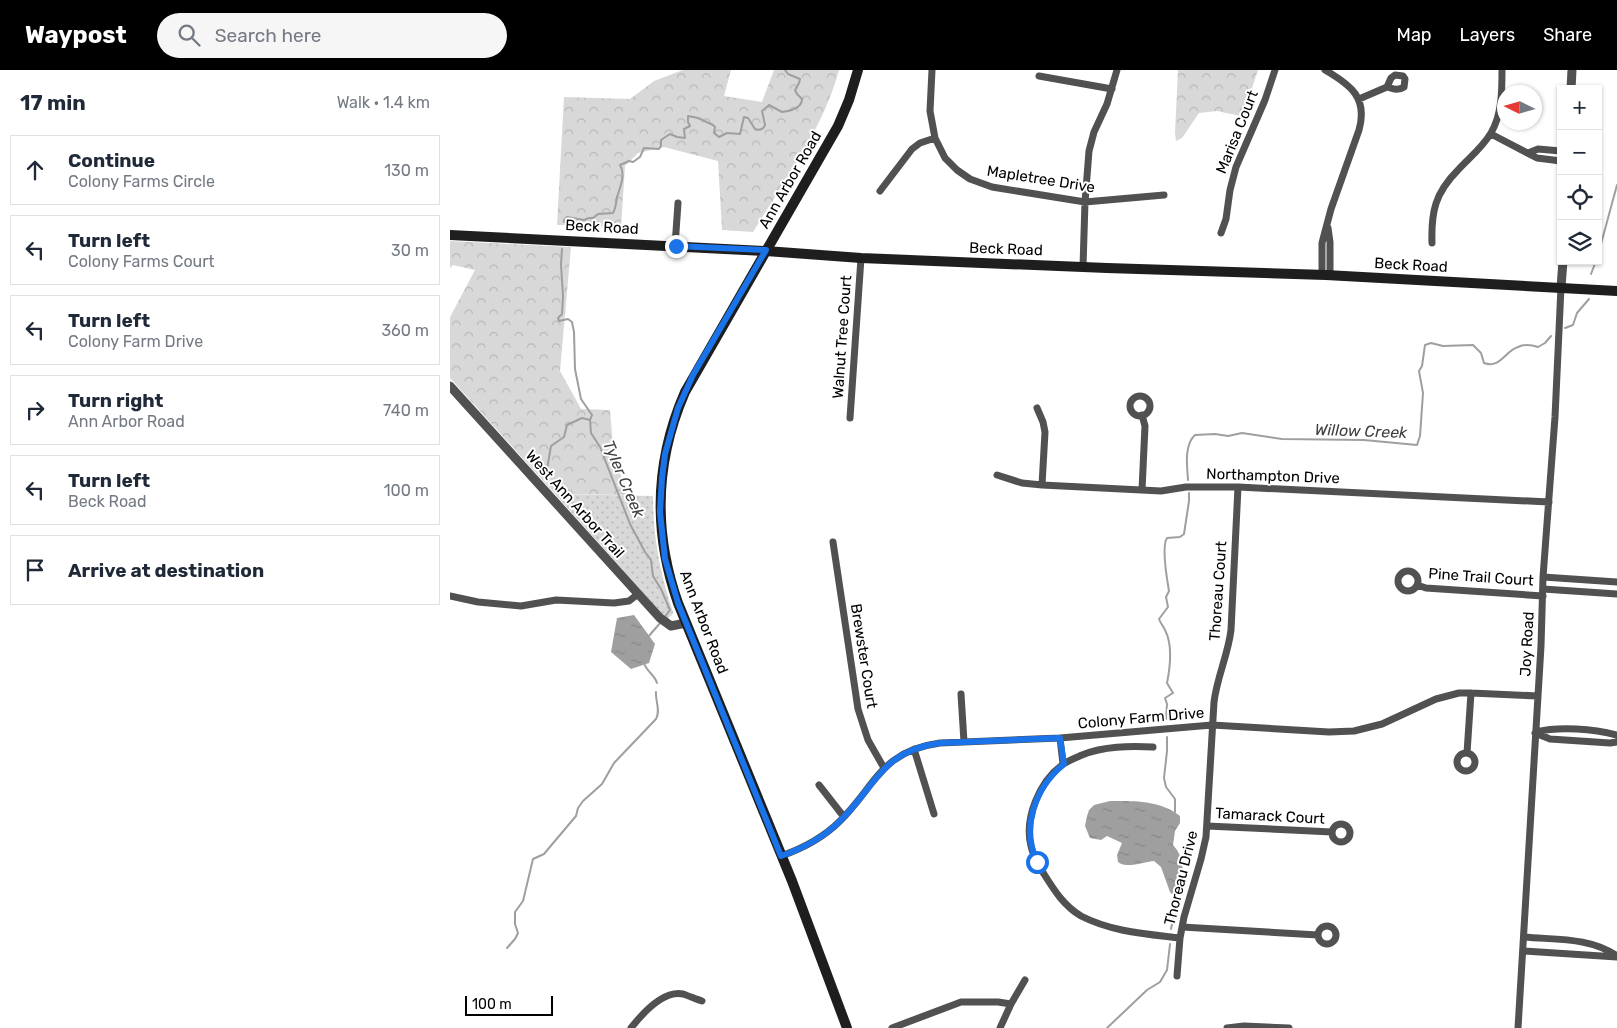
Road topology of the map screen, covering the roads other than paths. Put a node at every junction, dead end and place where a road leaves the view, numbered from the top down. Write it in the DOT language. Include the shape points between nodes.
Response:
graph roads {
  1 [pos="858,70"];
  2 [pos="932,70"];
  3 [pos="1117,70"];
  4 [pos="1275,70"];
  5 [pos="1325,70"];
  6 [pos="1502,70"];
  7 [pos="1572,70"];
  8 [pos="1039,76"];
  9 [pos="1571,85"];
  10 [pos="1387,87"];
  11 [pos="1112,90"];
  12 [pos="1359,99"];
  13 [pos="1491,134"];
  14 [pos="935,138"];
  15 [pos="1557,151"];
  16 [pos="1528,153"];
  17 [pos="1557,160"];
  18 [pos="880,191"];
  19 [pos="1164,195"];
  20 [pos="1086,202"];
  21 [pos="678,203"];
  22 [pos="1220,233"];
  23 [pos="450,235"];
  24 [pos="1432,243"];
  25 [pos="676,246"];
  26 [pos="766,250"];
  27 [pos="861,258"];
  28 [pos="1563,265"];
  29 [pos="1083,267"];
  30 [pos="1326,275"];
  31 [pos="1561,287"];
  32 [pos="1617,291"];
  33 [pos="450,386"];
  34 [pos="1038,408"];
  35 [pos="1142,415"];
  36 [pos="850,418"];
  37 [pos="997,475"];
  38 [pos="1042,485"];
  39 [pos="1238,487"];
  40 [pos="1142,490"];
  41 [pos="1549,502"];
  42 [pos="833,542"];
  43 [pos="1543,577"];
  44 [pos="1582,579"];
  45 [pos="1608,581"];
  46 [pos="1617,582"];
  47 [pos="1417,585"];
  48 [pos="1543,592"];
  49 [pos="1581,592"];
  50 [pos="638,594"];
  51 [pos="1607,594"];
  52 [pos="1617,594"];
  53 [pos="450,596"];
  54 [pos="686,623"];
  55 [pos="1471,692"];
  56 [pos="961,694"];
  57 [pos="1538,696"];
  58 [pos="1212,725"];
  59 [pos="1536,732"];
  60 [pos="1617,735"];
  61 [pos="1060,738"];
  62 [pos="964,742"];
  63 [pos="1617,742"];
  64 [pos="1153,747"];
  65 [pos="914,749"];
  66 [pos="1467,753"];
  67 [pos="1064,764"];
  68 [pos="884,768"];
  69 [pos="819,785"];
  70 [pos="934,814"];
  71 [pos="844,817"];
  72 [pos="1207,826"];
  73 [pos="1332,832"];
  74 [pos="781,856"];
  75 [pos="1182,927"];
  76 [pos="1318,935"];
  77 [pos="1524,937"];
  78 [pos="1180,938"];
  79 [pos="1523,951"];
  80 [pos="1617,956"];
  81 [pos="1178,976"];
  82 [pos="1025,980"];
  83 [pos="702,1001"];
  84 [pos="1011,1004"];
  85 [pos="632,1028"];
  86 [pos="847,1028"];
  87 [pos="892,1028"];
  88 [pos="1000,1028"];
  89 [pos="1227,1028"];
  90 [pos="1289,1028"];
  91 [pos="1518,1028"];
  1 -- 26 [label="main road, Ann Arbor Road" via="838,126"];
  2 -- 14 [label="street, Mapletree Drive" via="930,111"];
  3 -- 11 [label="street"];
  4 -- 22 [label="street, Marisa Court" via="1236,167 1226,220"];
  5 -- 12 [label="street" via="1343,82"];
  6 -- 13 [label="street" via="1500,107"];
  7 -- 9 [label="street"];
  8 -- 11 [label="street"];
  10 -- 12 [label="street"];
  11 -- 20 [label="street" via="1094,132"];
  12 -- 30 [label="street" via="1362,121 1327,225 1330,242"];
  13 -- 16 [label="street"];
  13 -- 24 [label="street" via="1442,190 1433,213"];
  14 -- 18 [label="street" via="912,149"];
  14 -- 20 [label="street, Mapletree Drive" via="952,166 976,182"];
  15 -- 16 [label="street" via="1538,149"];
  16 -- 17 [label="street" via="1537,158"];
  19 -- 20 [label="street, Mapletree Drive"];
  20 -- 29 [label="street"];
  21 -- 25 [label="street"];
  23 -- 25 [label="main road, Beck Road"];
  25 -- 26 [label="main road, Beck Road"];
  26 -- 27 [label="main road, Beck Road"];
  26 -- 54 [label="main road, Ann Arbor Road" via="685,392 665,454 660,499 663,546 672,586"];
  27 -- 29 [label="main road, Beck Road"];
  27 -- 36 [label="street, Walnut Tree Court"];
  28 -- 31 [label="street, Joy Road"];
  29 -- 30 [label="main road, Beck Road"];
  30 -- 31 [label="main road, Beck Road"];
  31 -- 32 [label="main road, Beck Road"];
  31 -- 41 [label="street, Joy Road"];
  33 -- 50 [label="street, West Ann Arbor Trail"];
  34 -- 38 [label="street" via="1045,432"];
  35 -- 40 [label="street" via="1145,426"];
  37 -- 38 [label="street, Northampton Drive"];
  38 -- 40 [label="street, Northampton Drive"];
  39 -- 40 [label="street, Northampton Drive"];
  39 -- 41 [label="street, Northampton Drive"];
  39 -- 58 [label="street, Thoreau Court" via="1231,630 1216,690"];
  41 -- 43 [label="street, Joy Road"];
  42 -- 68 [label="street, Brewster Court" via="858,708 868,740"];
  43 -- 44 [label="street"];
  43 -- 48 [label="street, Joy Road"];
  44 -- 45 [label="street"];
  44 -- 49 [label="street"];
  45 -- 46 [label="street"];
  45 -- 51 [label="street"];
  47 -- 48 [label="street, Pine Trail Court"];
  48 -- 49 [label="street, Pine Trail Court"];
  48 -- 57 [label="street, Joy Road"];
  49 -- 51 [label="street, Pine Trail Court"];
  50 -- 53 [label="street" via="628,601 614,603 556,600 521,606"];
  50 -- 54 [label="street, West Ann Arbor Trail" via="671,626"];
  51 -- 52 [label="street, Pine Trail Court"];
  54 -- 74 [label="main road, Ann Arbor Road"];
  55 -- 57 [label="street, Colony Farm Drive"];
  55 -- 58 [label="street, Colony Farm Drive" via="1436,699 1382,724 1354,731"];
  55 -- 66 [label="street"];
  56 -- 62 [label="street"];
  57 -- 59 [label="street, Joy Road"];
  58 -- 61 [label="street, Colony Farm Drive"];
  58 -- 72 [label="street, Thoreau Drive"];
  59 -- 60 [label="street" via="1550,728"];
  59 -- 63 [label="street" via="1550,738"];
  59 -- 77 [label="street, Joy Road"];
  61 -- 62 [label="street, Colony Farm Drive"];
  61 -- 67 [label="street"];
  62 -- 65 [label="street, Colony Farm Drive"];
  64 -- 67 [label="street" via="1107,748"];
  65 -- 68 [label="street, Colony Farm Drive"];
  65 -- 70 [label="street"];
  67 -- 78 [label="street" via="1040,792 1030,826 1034,854 1054,891 1071,909 1091,920 1126,931"];
  68 -- 71 [label="street, Colony Farm Drive"];
  69 -- 71 [label="street"];
  71 -- 74 [label="street, Colony Farm Drive" via="818,840"];
  72 -- 73 [label="street, Tamarack Court"];
  72 -- 75 [label="street, Thoreau Drive"];
  74 -- 86 [label="main road, Ann Arbor Road"];
  75 -- 76 [label="street"];
  75 -- 78 [label="street, Thoreau Drive"];
  77 -- 79 [label="street, Joy Road"];
  77 -- 80 [label="street" via="1590,942"];
  78 -- 81 [label="street, Thoreau Drive"];
  79 -- 80 [label="street"];
  79 -- 91 [label="street, Joy Road"];
  82 -- 84 [label="street"];
  83 -- 85 [label="street" via="682,994 670,996 648,1009"];
  84 -- 87 [label="street" via="961,1002"];
  84 -- 88 [label="street"];
  89 -- 90 [label="street"];
}
